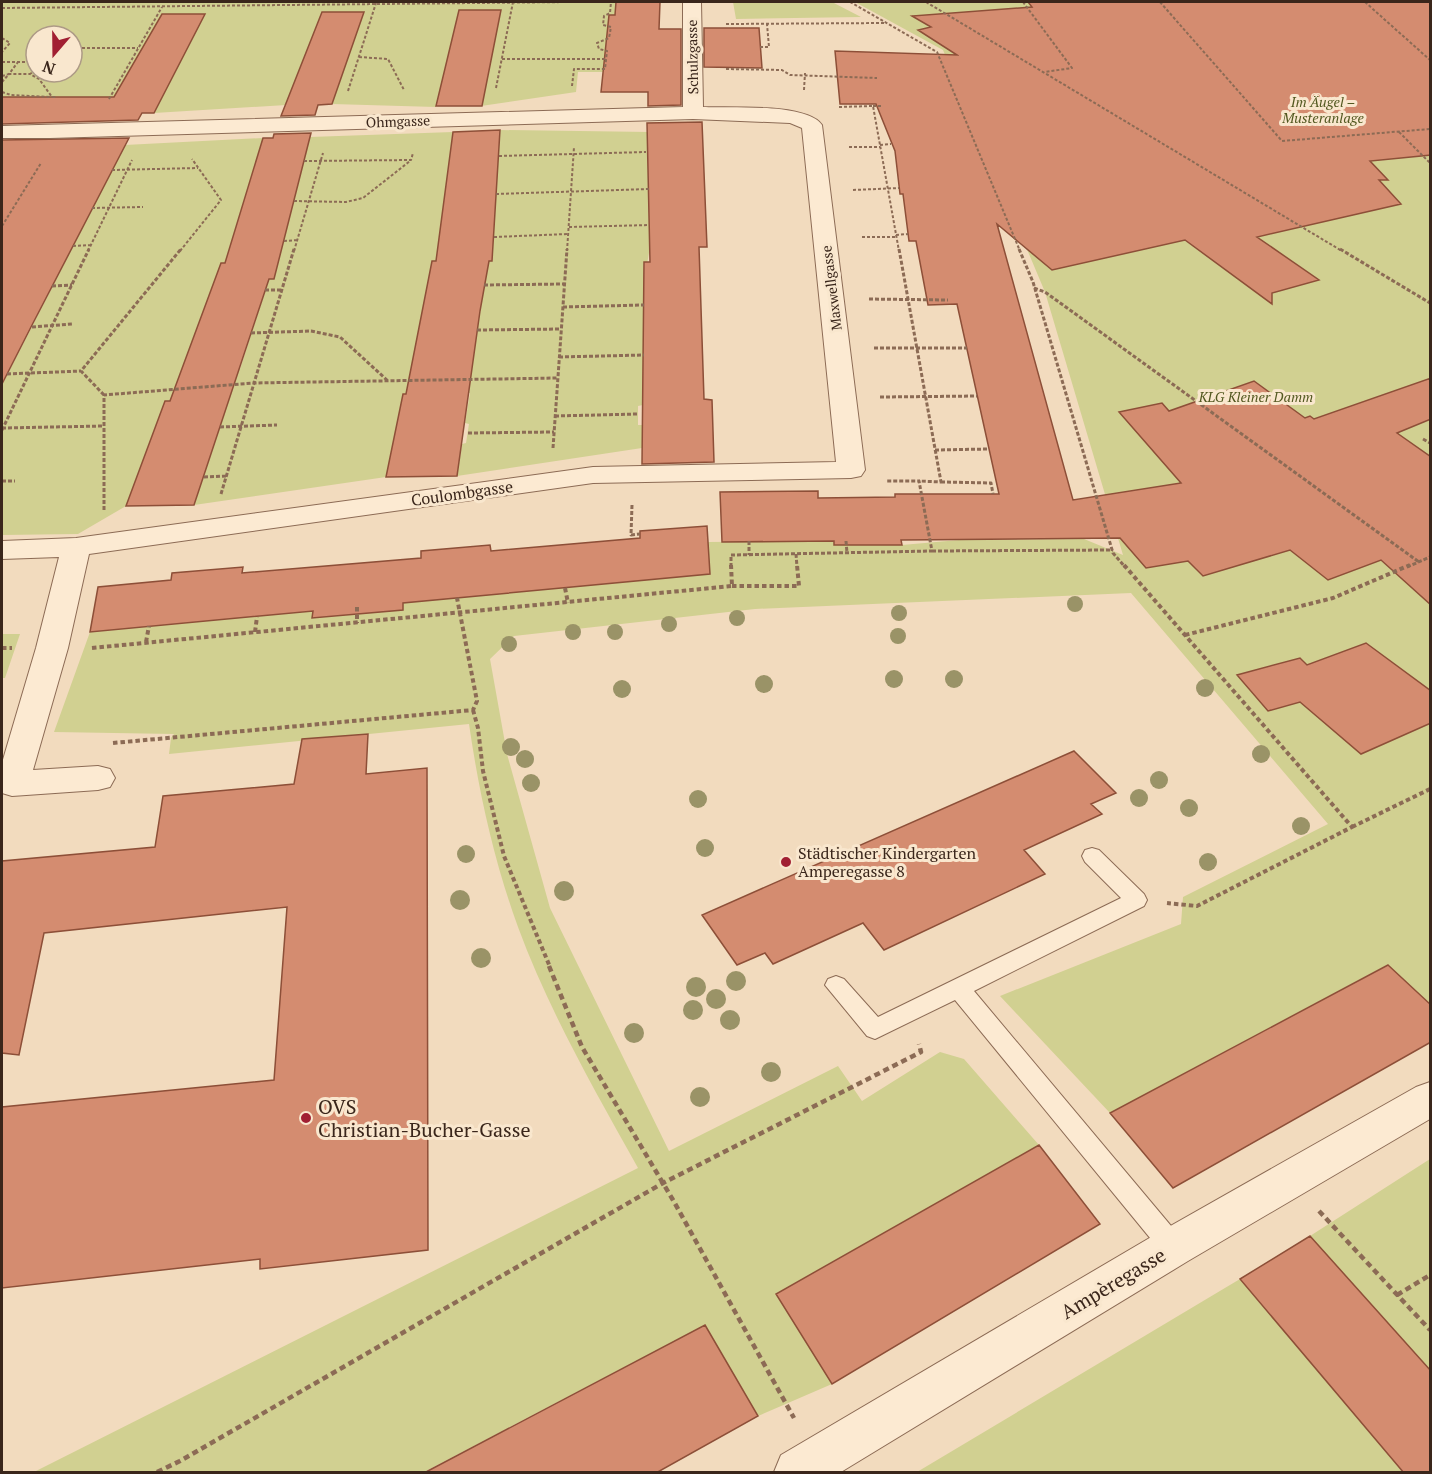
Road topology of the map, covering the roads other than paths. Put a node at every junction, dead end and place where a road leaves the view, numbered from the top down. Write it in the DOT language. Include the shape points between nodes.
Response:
graph roads {
  1 [pos="692,2"];
  2 [pos="693,113"];
  3 [pos="794,117"];
  4 [pos="2,132"];
  5 [pos="852,470"];
  6 [pos="90,545"];
  7 [pos="2,550"];
  8 [pos="98,778"];
  9 [pos="1092,856"];
  10 [pos="836,984"];
  11 [pos="958,988"];
  12 [pos="1431,1099"];
  13 [pos="1173,1247"];
  14 [pos="809,1466"];
  1 -- 2 [label="street, Schulzgasse"];
  2 -- 3 [label="street, Ohmgasse"];
  2 -- 4 [label="street, Ohmgasse"];
  3 -- 5 [label="street, Maxwellgasse" via="812,125"];
  5 -- 6 [label="street, Coulombgasse" via="593,475"];
  6 -- 7 [label="street, Coulombgasse"];
  6 -- 8 [label="street" via="50,652 12,784"];
  9 -- 11 [label="lane" via="1137,900"];
  10 -- 11 [label="lane" via="875,1029"];
  11 -- 13 [label="lane"];
  12 -- 13 [label="street, Ampèregasse"];
  13 -- 14 [label="street, Ampèregasse"];
}
